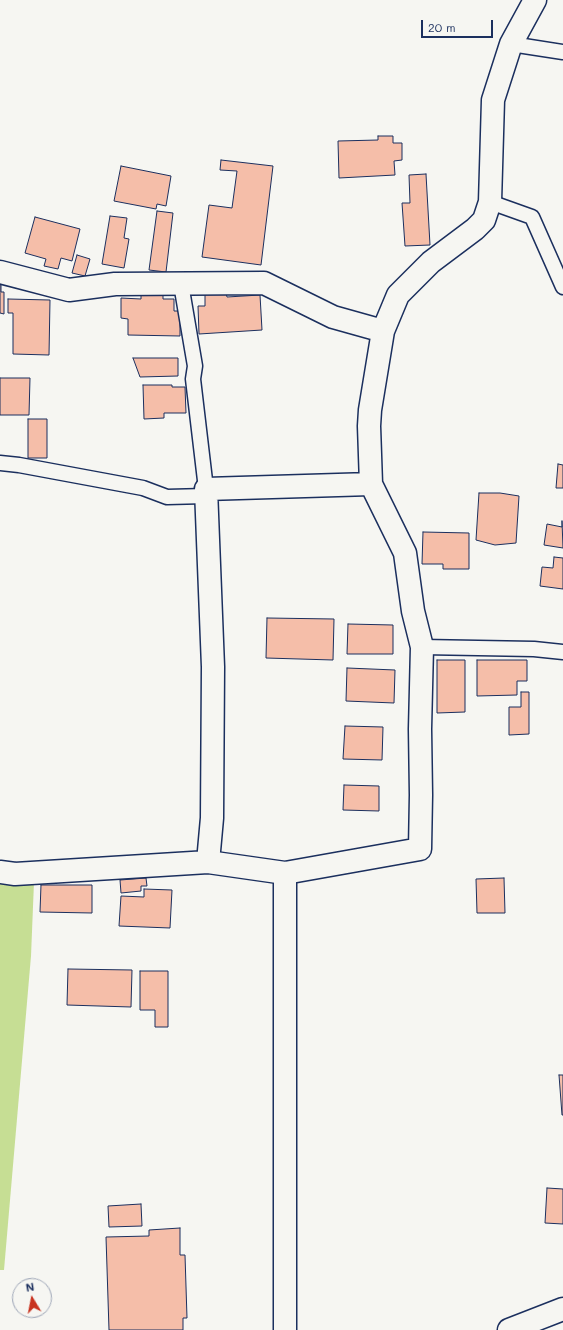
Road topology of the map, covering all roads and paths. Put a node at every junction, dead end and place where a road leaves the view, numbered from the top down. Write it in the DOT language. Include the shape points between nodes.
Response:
graph roads {
  1 [pos="535,0"];
  2 [pos="511,44"];
  3 [pos="563,52"];
  4 [pos="490,202"];
  5 [pos="0,272"];
  6 [pos="181,284"];
  7 [pos="563,287"];
  8 [pos="383,331"];
  9 [pos="0,463"];
  10 [pos="371,484"];
  11 [pos="206,492"];
  12 [pos="422,647"];
  13 [pos="563,652"];
  14 [pos="208,862"];
  15 [pos="0,872"];
  16 [pos="285,873"];
  17 [pos="563,1309"];
  18 [pos="285,1330"];
  19 [pos="509,1330"];
  1 -- 2 [label="street"];
  2 -- 3 [label="lane"];
  2 -- 4 [label="street" via="494,100"];
  4 -- 7 [label="lane" via="532,218"];
  4 -- 8 [label="street" via="484,220 431,262 398,295"];
  5 -- 6 [label="street" via="69,290 115,284"];
  6 -- 8 [label="street" via="264,283 333,317"];
  6 -- 11 [label="lane" via="195,366 193,380"];
  8 -- 10 [label="street" via="370,410"];
  9 -- 11 [label="lane" via="144,488 167,497"];
  10 -- 11 [label="street"];
  10 -- 12 [label="street" via="405,553 413,611"];
  11 -- 14 [label="street" via="213,667 212,818"];
  12 -- 13 [label="lane"];
  12 -- 16 [label="street" via="420,849"];
  14 -- 15 [label="street" via="15,874"];
  14 -- 16 [label="street"];
  16 -- 18 [label="street"];
  17 -- 19 [label="street"];
}
